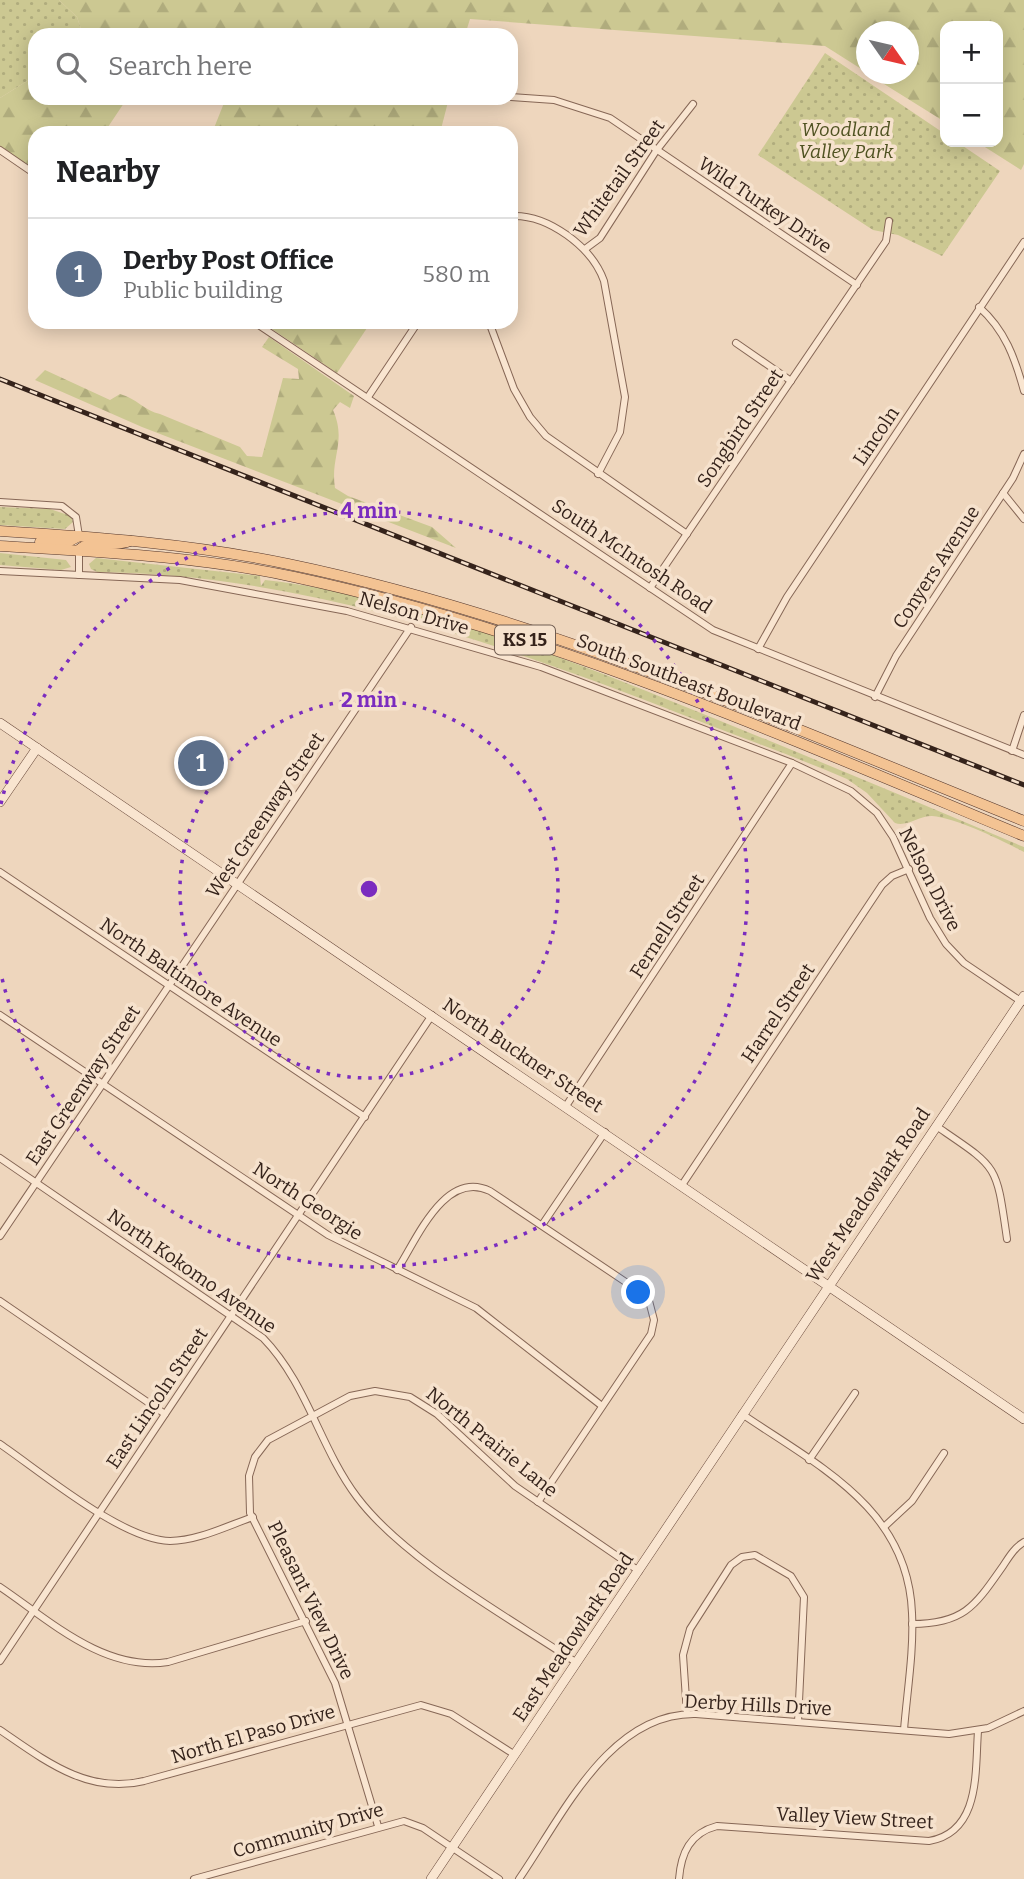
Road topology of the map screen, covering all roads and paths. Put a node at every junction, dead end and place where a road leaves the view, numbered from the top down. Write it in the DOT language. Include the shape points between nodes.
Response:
graph roads {
  1 [pos="518,97"];
  2 [pos="693,104"];
  3 [pos="0,150"];
  4 [pos="656,151"];
  5 [pos="28,169"];
  6 [pos="518,217"];
  7 [pos="889,221"];
  8 [pos="1024,242"];
  9 [pos="586,250"];
  10 [pos="856,285"];
  11 [pos="979,307"];
  12 [pos="265,329"];
  13 [pos="413,329"];
  14 [pos="492,329"];
  15 [pos="736,343"];
  16 [pos="791,381"];
  17 [pos="1024,391"];
  18 [pos="368,397"];
  19 [pos="1024,454"];
  20 [pos="598,474"];
  21 [pos="1003,493"];
  22 [pos="0,502"];
  23 [pos="1024,519"];
  24 [pos="0,531"];
  25 [pos="687,534"];
  26 [pos="79,536"];
  27 [pos="131,540"];
  28 [pos="0,546"];
  29 [pos="23,547"];
  30 [pos="79,551"];
  31 [pos="0,571"];
  32 [pos="79,575"];
  33 [pos="650,589"];
  34 [pos="411,627"];
  35 [pos="758,649"];
  36 [pos="875,697"];
  37 [pos="1024,715"];
  38 [pos="0,723"];
  39 [pos="37,748"];
  40 [pos="1012,751"];
  41 [pos="1024,755"];
  42 [pos="792,763"];
  43 [pos="0,802"];
  44 [pos="1024,821"];
  45 [pos="1024,836"];
  46 [pos="909,869"];
  47 [pos="0,872"];
  48 [pos="238,884"];
  49 [pos="169,986"];
  50 [pos="1023,1000"];
  51 [pos="0,1015"];
  52 [pos="432,1015"];
  53 [pos="103,1084"];
  54 [pos="566,1106"];
  55 [pos="365,1117"];
  56 [pos="936,1126"];
  57 [pos="605,1132"];
  58 [pos="0,1158"];
  59 [pos="37,1182"];
  60 [pos="682,1185"];
  61 [pos="298,1215"];
  62 [pos="542,1225"];
  63 [pos="0,1236"];
  64 [pos="1007,1239"];
  65 [pos="397,1270"];
  66 [pos="829,1284"];
  67 [pos="0,1301"];
  68 [pos="232,1315"];
  69 [pos="855,1393"];
  70 [pos="602,1406"];
  71 [pos="165,1414"];
  72 [pos="743,1414"];
  73 [pos="313,1415"];
  74 [pos="1024,1419"];
  75 [pos="0,1444"];
  76 [pos="944,1453"];
  77 [pos="809,1460"];
  78 [pos="538,1502"];
  79 [pos="100,1512"];
  80 [pos="253,1517"];
  81 [pos="884,1527"];
  82 [pos="1024,1542"];
  83 [pos="639,1571"];
  84 [pos="0,1587"];
  85 [pos="34,1610"];
  86 [pos="306,1621"];
  87 [pos="912,1623"];
  88 [pos="0,1661"];
  89 [pos="577,1663"];
  90 [pos="1024,1711"];
  91 [pos="687,1714"];
  92 [pos="798,1722"];
  93 [pos="348,1724"];
  94 [pos="0,1730"];
  95 [pos="904,1730"];
  96 [pos="978,1731"];
  97 [pos="515,1755"];
  98 [pos="377,1826"];
  99 [pos="453,1848"];
  100 [pos="194,1879"];
  101 [pos="431,1879"];
  102 [pos="499,1879"];
  103 [pos="519,1879"];
  104 [pos="679,1879"];
  1 -- 4 [label="street, Wild Turkey Drive" via="554,100 592,110"];
  2 -- 4 [label="street, Whitetail Street"];
  3 -- 5 [label="street"];
  4 -- 9 [label="street, Whitetail Street" via="600,238"];
  4 -- 10 [label="street, Wild Turkey Drive"];
  6 -- 9 [label="street" via="541,221"];
  7 -- 10 [label="street, Songbird Street" via="886,241"];
  8 -- 11 [label="street, Lincoln"];
  9 -- 20 [label="street, Whitetail Street" via="604,281 625,397 620,432"];
  10 -- 16 [label="street, Songbird Street"];
  11 -- 17 [label="street" via="1006,339"];
  11 -- 35 [label="street, Lincoln" via="787,597"];
  12 -- 18 [label="street, South McIntosh Road"];
  13 -- 18 [label="street"];
  14 -- 20 [label="street" via="514,389 530,416 546,436"];
  15 -- 16 [label="street"];
  16 -- 25 [label="street, Songbird Street"];
  18 -- 33 [label="street, South McIntosh Road"];
  19 -- 21 [label="street, Conyers Avenue"];
  20 -- 25 [label="street"];
  21 -- 23 [label="street"];
  21 -- 36 [label="street, Conyers Avenue" via="896,656"];
  22 -- 26 [label="street" via="62,506 76,517"];
  24 -- 26 [label="main road, South Southeast Boulevard / KS 15"];
  25 -- 33 [label="street, Songbird Street"];
  26 -- 27 [label="main road, South Southeast Boulevard / KS 15"];
  26 -- 29 [label="main road" via="66,543 34,542"];
  27 -- 30 [label="main road" via="118,547 89,544"];
  27 -- 44 [label="main road, South Southeast Boulevard / KS 15" via="288,564 514,624 631,665"];
  28 -- 29 [label="main road, South Southeast Boulevard / KS 15"];
  29 -- 30 [label="main road, South Southeast Boulevard / KS 15"];
  30 -- 32 [label="street"];
  30 -- 45 [label="main road, South Southeast Boulevard / KS 15" via="201,561 282,575 493,629 733,717"];
  31 -- 32 [label="street, Nelson Drive"];
  32 -- 34 [label="street, Nelson Drive" via="216,585"];
  33 -- 35 [label="street, South McIntosh Road" via="713,630"];
  34 -- 42 [label="street, Nelson Drive" via="541,667"];
  34 -- 48 [label="street, West Greenway Street"];
  35 -- 36 [label="street, South McIntosh Road"];
  36 -- 40 [label="street, South McIntosh Road"];
  37 -- 40 [label="street"];
  38 -- 39 [label="main road, North Buckner Street"];
  39 -- 43 [label="main road"];
  39 -- 48 [label="main road, North Buckner Street"];
  40 -- 41 [label="street, South McIntosh Road"];
  42 -- 46 [label="street, Nelson Drive" via="851,791 877,813"];
  42 -- 54 [label="street, Fernell Street"];
  46 -- 50 [label="street, Nelson Drive" via="946,944 964,963"];
  46 -- 60 [label="street, Harrel Street" via="882,886"];
  47 -- 49 [label="street, North Baltimore Avenue"];
  48 -- 49 [label="street, West Greenway Street"];
  48 -- 52 [label="main road, North Buckner Street"];
  49 -- 53 [label="street, East Greenway Street"];
  49 -- 55 [label="street, North Baltimore Avenue"];
  50 -- 56 [label="main road, West Meadowlark Road"];
  51 -- 53 [label="street, North Georgie"];
  52 -- 54 [label="main road, North Buckner Street"];
  52 -- 55 [label="street, East Lincoln Street"];
  53 -- 59 [label="street, East Greenway Street"];
  53 -- 61 [label="street, North Georgie"];
  54 -- 57 [label="main road, North Buckner Street"];
  55 -- 61 [label="street, East Lincoln Street"];
  56 -- 64 [label="street" via="983,1158 997,1176"];
  56 -- 66 [label="main road, West Meadowlark Road"];
  57 -- 60 [label="main road, North Buckner Street"];
  57 -- 62 [label="street"];
  58 -- 59 [label="street, North Kokomo Avenue"];
  59 -- 63 [label="street, East Greenway Street"];
  59 -- 68 [label="street, North Kokomo Avenue"];
  60 -- 66 [label="main road, North Buckner Street"];
  61 -- 65 [label="street, North Georgie" via="348,1247"];
  61 -- 68 [label="street, East Lincoln Street"];
  62 -- 65 [label="street" via="490,1191 468,1186 447,1195"];
  62 -- 70 [label="street" via="640,1290 650,1302 651,1334"];
  65 -- 70 [label="street, North Georgie" via="477,1308"];
  66 -- 72 [label="main road, West Meadowlark Road"];
  66 -- 74 [label="main road, North Buckner Street"];
  67 -- 71 [label="street"];
  68 -- 71 [label="street, East Lincoln Street"];
  68 -- 73 [label="street, North Kokomo Avenue" via="281,1358"];
  69 -- 77 [label="street"];
  70 -- 78 [label="street"];
  71 -- 79 [label="street, East Lincoln Street"];
  72 -- 77 [label="street"];
  72 -- 83 [label="main road, East Meadowlark Road"];
  73 -- 78 [label="street, North Prairie Lane" via="363,1392 410,1397 438,1414 494,1469"];
  73 -- 80 [label="street, Pleasant View Drive" via="274,1436 255,1457 248,1487"];
  73 -- 89 [label="street, North Kokomo Avenue" via="356,1496 389,1533"];
  75 -- 79 [label="street"];
  76 -- 81 [label="street" via="912,1501"];
  77 -- 81 [label="street" via="853,1491"];
  78 -- 83 [label="street, North Prairie Lane"];
  79 -- 80 [label="street" via="134,1533 173,1541"];
  79 -- 85 [label="street, East Lincoln Street"];
  80 -- 86 [label="street, Pleasant View Drive"];
  81 -- 87 [label="street" via="908,1581"];
  82 -- 87 [label="street" via="971,1609 942,1622"];
  83 -- 89 [label="main road, East Meadowlark Road"];
  84 -- 85 [label="street"];
  85 -- 86 [label="street" via="97,1650 147,1663 168,1662"];
  85 -- 88 [label="street, East Lincoln Street"];
  86 -- 93 [label="street, Pleasant View Drive"];
  87 -- 95 [label="street"];
  89 -- 97 [label="main road, East Meadowlark Road"];
  90 -- 96 [label="street, Derby Hills Drive"];
  91 -- 92 [label="street, Derby Hills Drive"];
  91 -- 92 [label="street" via="683,1655 690,1629 731,1565 755,1555 791,1576 804,1597"];
  91 -- 103 [label="street, Derby Hills Drive" via="647,1723 614,1746"];
  92 -- 95 [label="street, Derby Hills Drive"];
  93 -- 94 [label="street, North El Paso Drive" via="121,1785 66,1773"];
  93 -- 97 [label="street, North El Paso Drive" via="410,1706 432,1706"];
  93 -- 98 [label="street, Pleasant View Drive"];
  95 -- 96 [label="street, Derby Hills Drive"];
  96 -- 104 [label="street, Valley View Street" via="969,1810 962,1824 946,1836 929,1841 717,1826 688,1844"];
  97 -- 99 [label="main road, East Meadowlark Road"];
  98 -- 99 [label="street, Community Drive" via="412,1822"];
  98 -- 100 [label="street, Community Drive"];
  99 -- 101 [label="main road, East Meadowlark Road"];
  99 -- 102 [label="street, Community Drive"];
}
